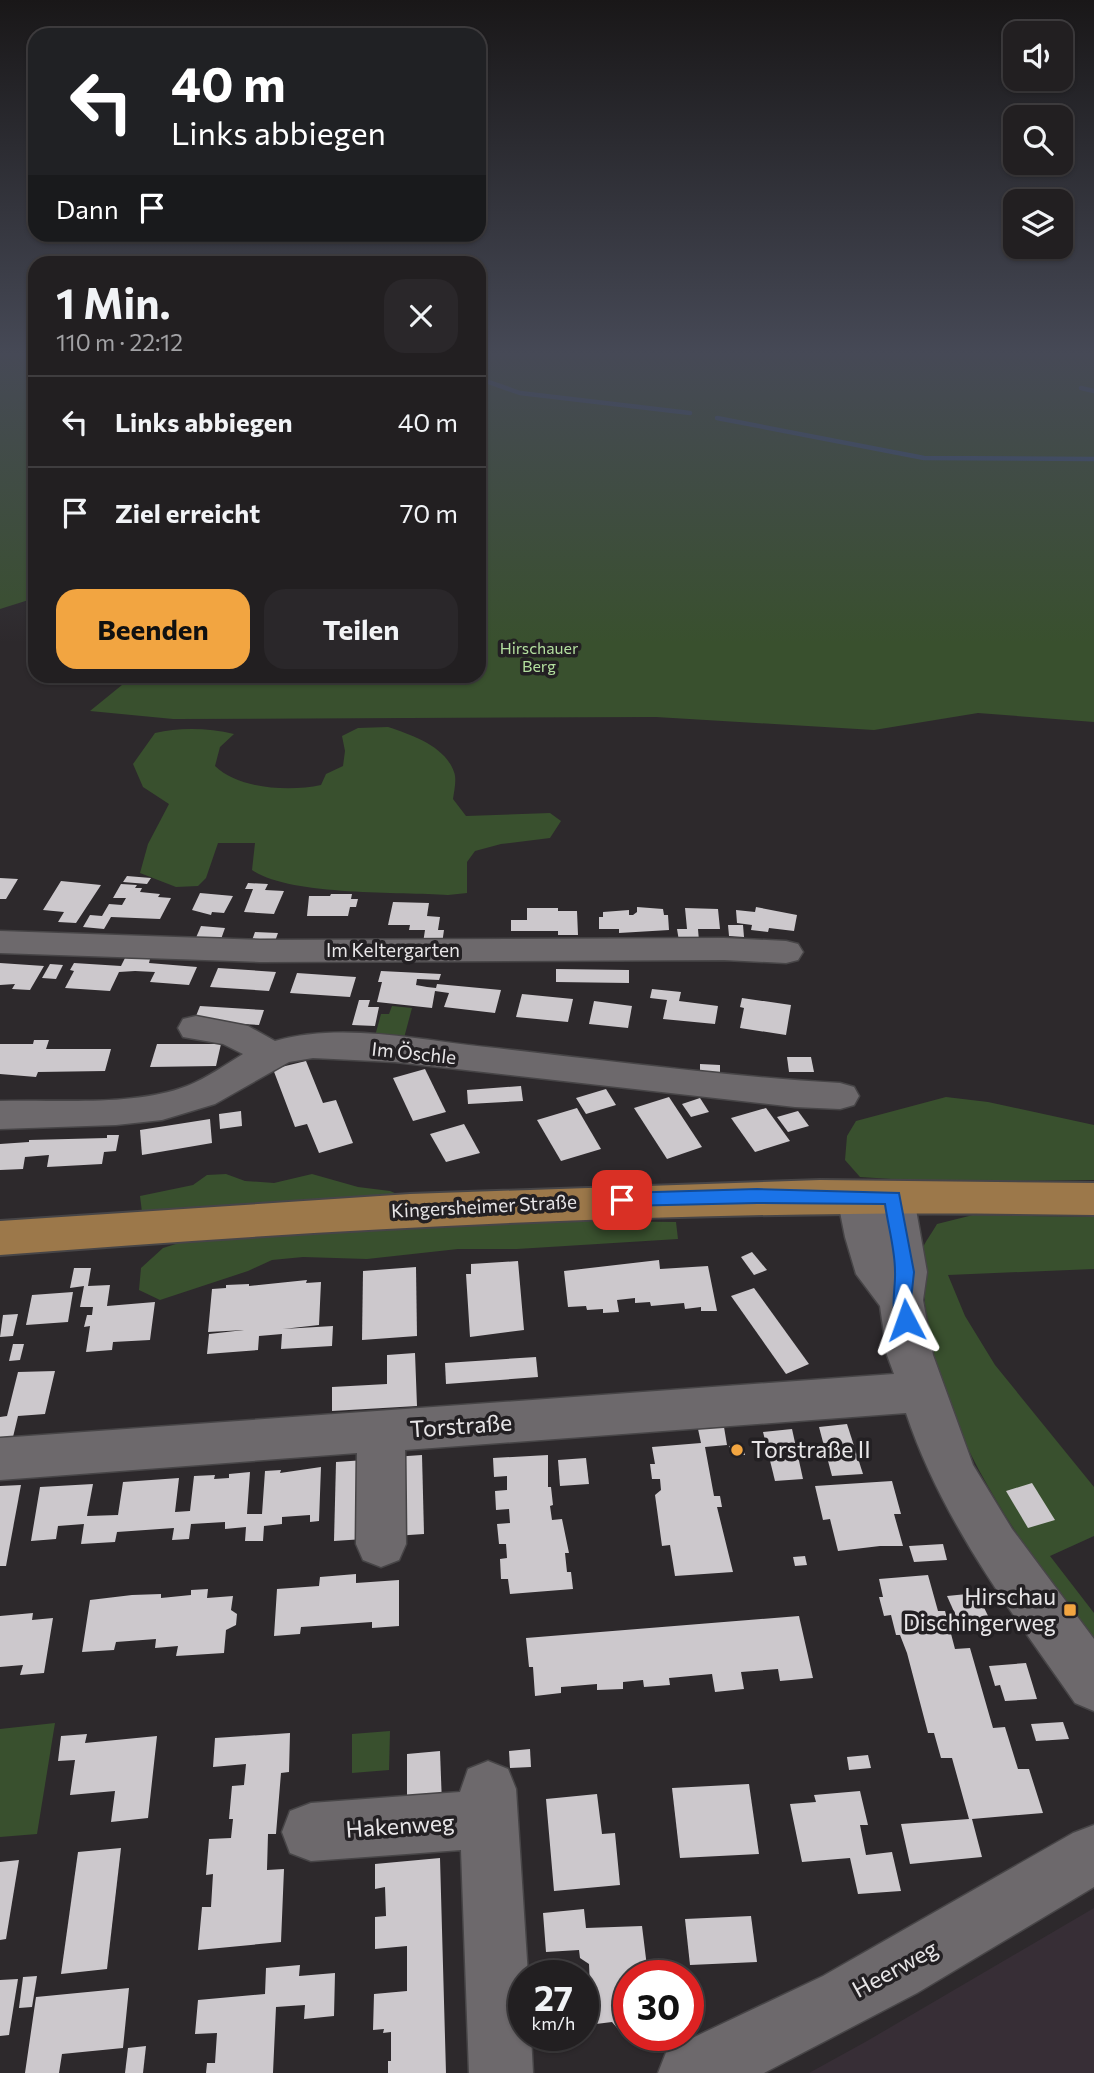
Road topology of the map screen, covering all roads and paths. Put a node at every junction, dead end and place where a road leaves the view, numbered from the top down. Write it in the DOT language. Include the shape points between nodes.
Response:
graph roads {
  1 [pos="0,942"];
  2 [pos="786,952"];
  3 [pos="196,1028"];
  4 [pos="268,1055"];
  5 [pos="840,1096"];
  6 [pos="0,1115"];
  7 [pos="875,1197"];
  8 [pos="1094,1199"];
  9 [pos="0,1238"];
  10 [pos="921,1392"];
  11 [pos="382,1432"];
  12 [pos="0,1458"];
  13 [pos="381,1544"];
  14 [pos="1094,1684"];
  15 [pos="311,1832"];
  16 [pos="1094,1854"];
  17 [pos="501,2073"];
  18 [pos="690,2073"];
  1 -- 2 [label="street, Im Keltergarten" via="260,950"];
  3 -- 4 [label="lane" via="241,1034"];
  4 -- 5 [label="street, Im Öschle" via="299,1046 373,1049"];
  4 -- 6 [label="street, Im Öschle" via="184,1102"];
  7 -- 8 [label="main road, Kingersheimer Straße"];
  7 -- 9 [label="main road, Kingersheimer Straße" via="496,1204"];
  7 -- 10 [label="street" via="866,1237 878,1274 901,1300"];
  10 -- 11 [label="street, Torstraße"];
  10 -- 14 [label="street" via="942,1449 972,1509"];
  11 -- 12 [label="street, Torstraße"];
  11 -- 13 [label="street"];
  15 -- 17 [label="street, Hakenweg" via="488,1805"];
  16 -- 18 [label="street, Heerweg" via="792,2025"];
}
